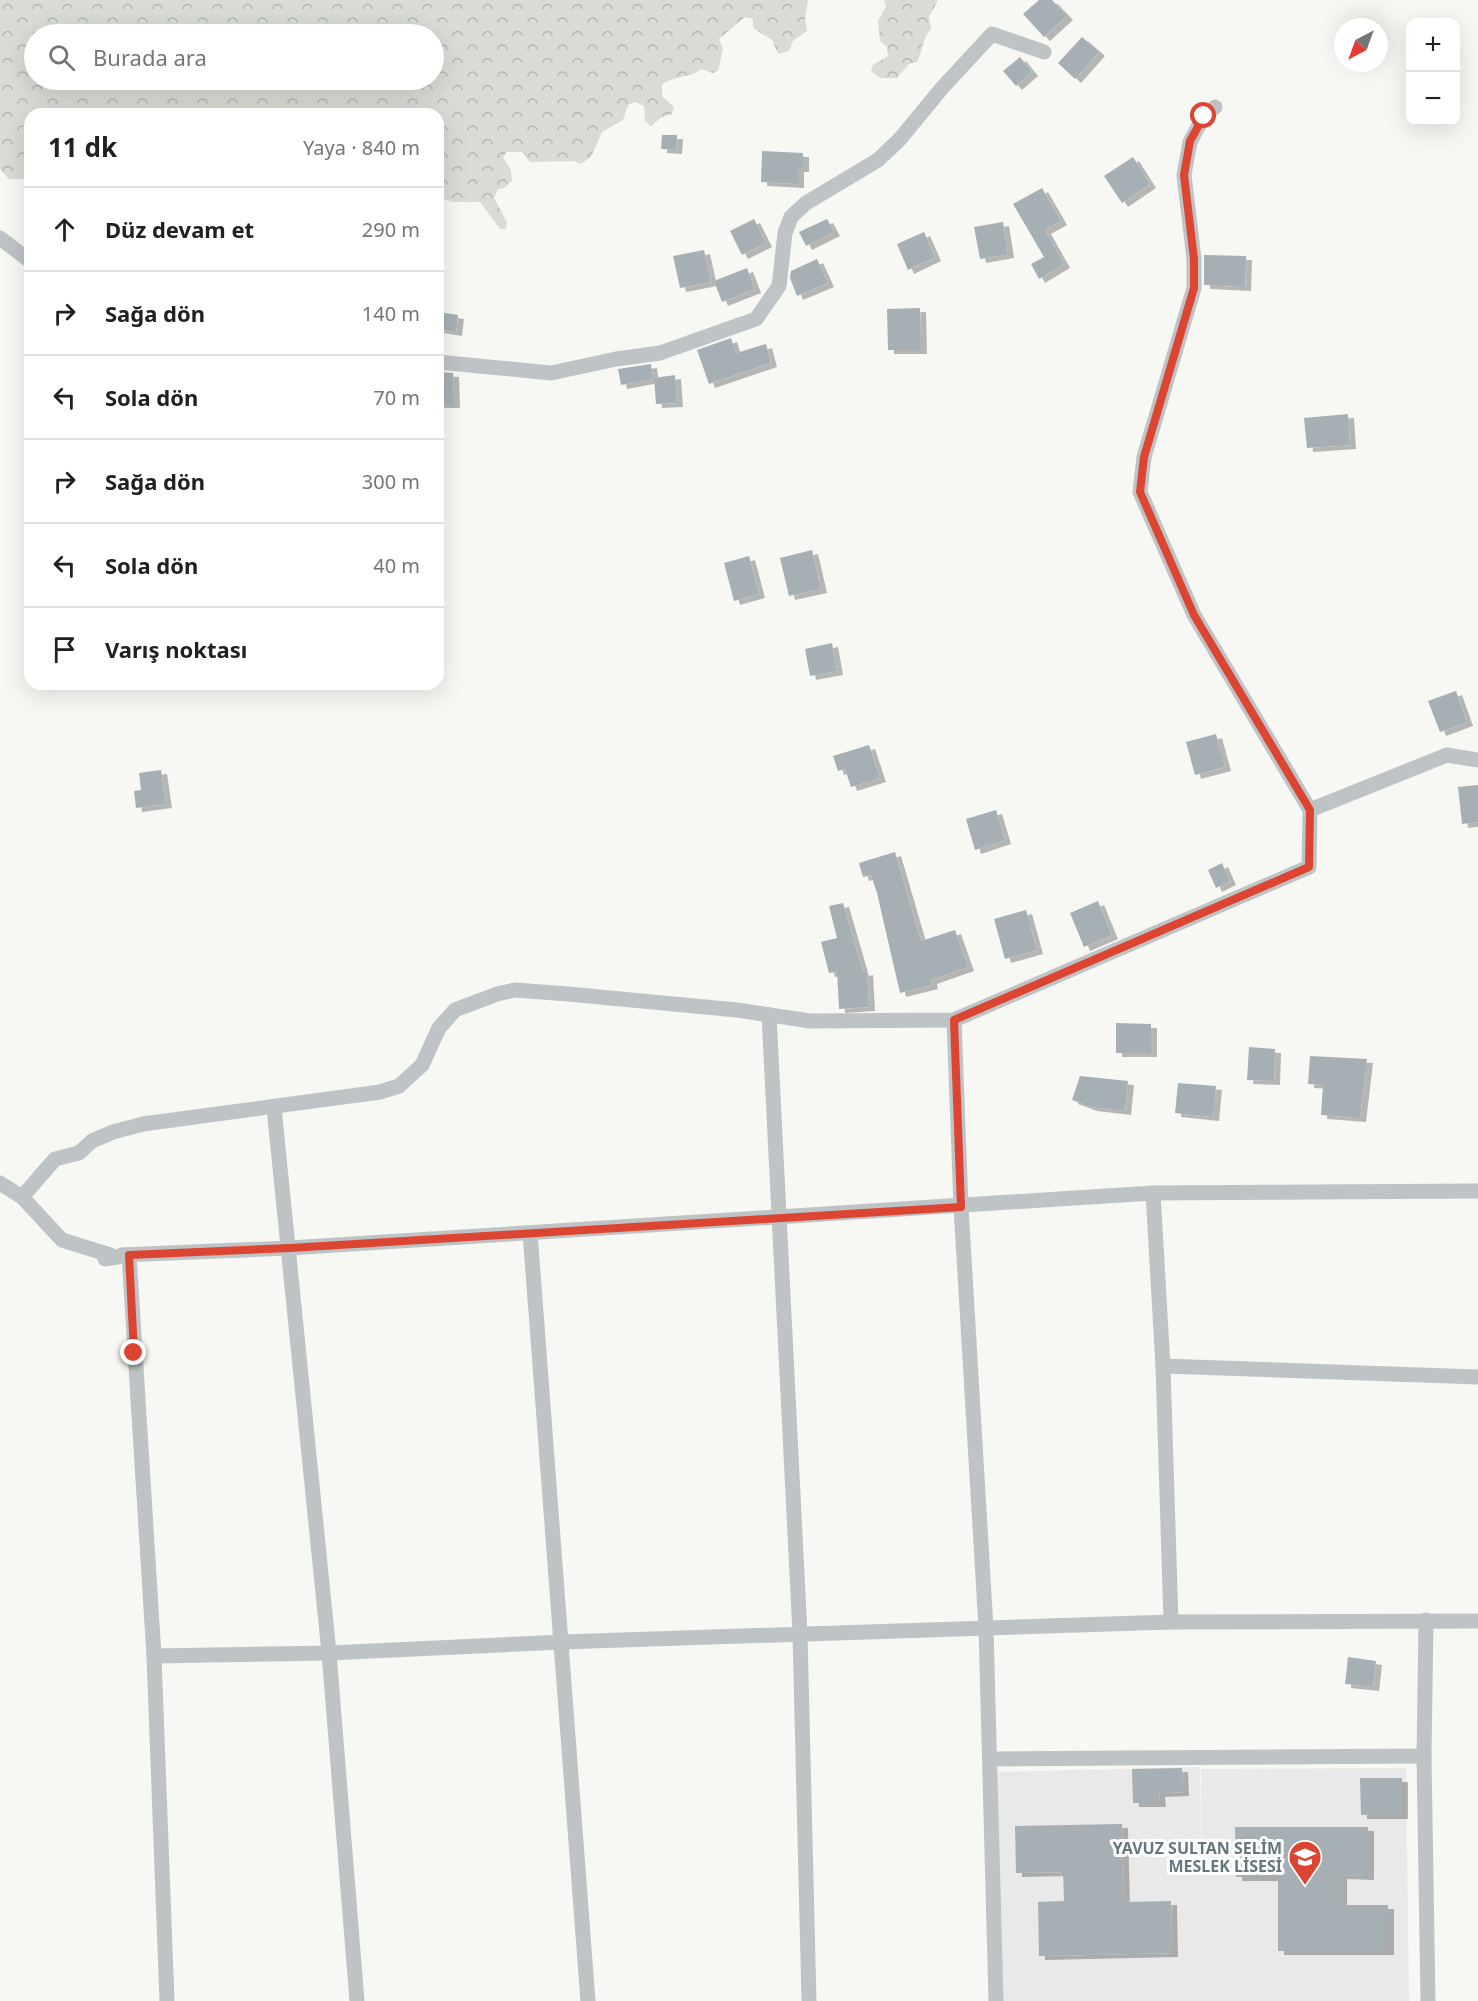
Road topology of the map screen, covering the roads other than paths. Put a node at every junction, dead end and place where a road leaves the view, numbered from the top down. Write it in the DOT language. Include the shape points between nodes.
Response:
graph roads {
  1 [pos="1044,52"];
  2 [pos="1215,107"];
  3 [pos="0,238"];
  4 [pos="24,256"];
  5 [pos="444,363"];
  6 [pos="1478,760"];
  7 [pos="1310,810"];
  8 [pos="769,1015"];
  9 [pos="954,1020"];
  10 [pos="274,1107"];
  11 [pos="0,1184"];
  12 [pos="1478,1191"];
  13 [pos="1153,1193"];
  14 [pos="22,1197"];
  15 [pos="961,1207"];
  16 [pos="777,1218"];
  17 [pos="530,1233"];
  18 [pos="290,1248"];
  19 [pos="129,1255"];
  20 [pos="1163,1366"];
  21 [pos="1478,1377"];
  22 [pos="1426,1620"];
  23 [pos="1478,1621"];
  24 [pos="1171,1622"];
  25 [pos="986,1628"];
  26 [pos="800,1634"];
  27 [pos="562,1642"];
  28 [pos="329,1653"];
  29 [pos="154,1656"];
  30 [pos="1424,1756"];
  31 [pos="991,1759"];
  32 [pos="167,2001"];
  33 [pos="357,2001"];
  34 [pos="588,2001"];
  35 [pos="810,2001"];
  36 [pos="996,2001"];
  37 [pos="1428,2001"];
  1 -- 5 [label="street" via="992,34 885,153 806,203 791,217 785,233 779,286 756,319 660,353 551,373"];
  2 -- 7 [label="street" via="1204,116 1190,141 1184,175 1194,288 1144,457 1140,492 1194,615"];
  3 -- 4 [label="street"];
  6 -- 7 [label="street" via="1447,755"];
  7 -- 9 [label="street" via="1309,867"];
  8 -- 9 [label="street" via="810,1021"];
  8 -- 10 [label="street" via="514,990 455,1010 439,1028 422,1065 399,1086"];
  8 -- 16 [label="street"];
  9 -- 15 [label="street"];
  10 -- 14 [label="street" via="143,1124 113,1132 92,1141 79,1153 55,1159"];
  10 -- 18 [label="street"];
  11 -- 14 [label="street"];
  12 -- 13 [label="street"];
  13 -- 15 [label="street"];
  13 -- 20 [label="street"];
  14 -- 19 [label="street" via="62,1240 110,1256"];
  15 -- 16 [label="street"];
  15 -- 25 [label="street"];
  16 -- 17 [label="street"];
  16 -- 26 [label="street"];
  17 -- 18 [label="street"];
  17 -- 27 [label="street"];
  18 -- 19 [label="street"];
  18 -- 28 [label="street"];
  19 -- 29 [label="street"];
  20 -- 21 [label="street"];
  20 -- 24 [label="street"];
  22 -- 23 [label="street"];
  22 -- 24 [label="street"];
  22 -- 30 [label="street"];
  24 -- 25 [label="street"];
  25 -- 26 [label="street"];
  25 -- 31 [label="street"];
  26 -- 27 [label="street"];
  26 -- 35 [label="street"];
  27 -- 28 [label="street"];
  27 -- 34 [label="street"];
  28 -- 29 [label="street"];
  28 -- 33 [label="street"];
  29 -- 32 [label="street"];
  30 -- 31 [label="street"];
  30 -- 37 [label="street"];
  31 -- 36 [label="street"];
}
